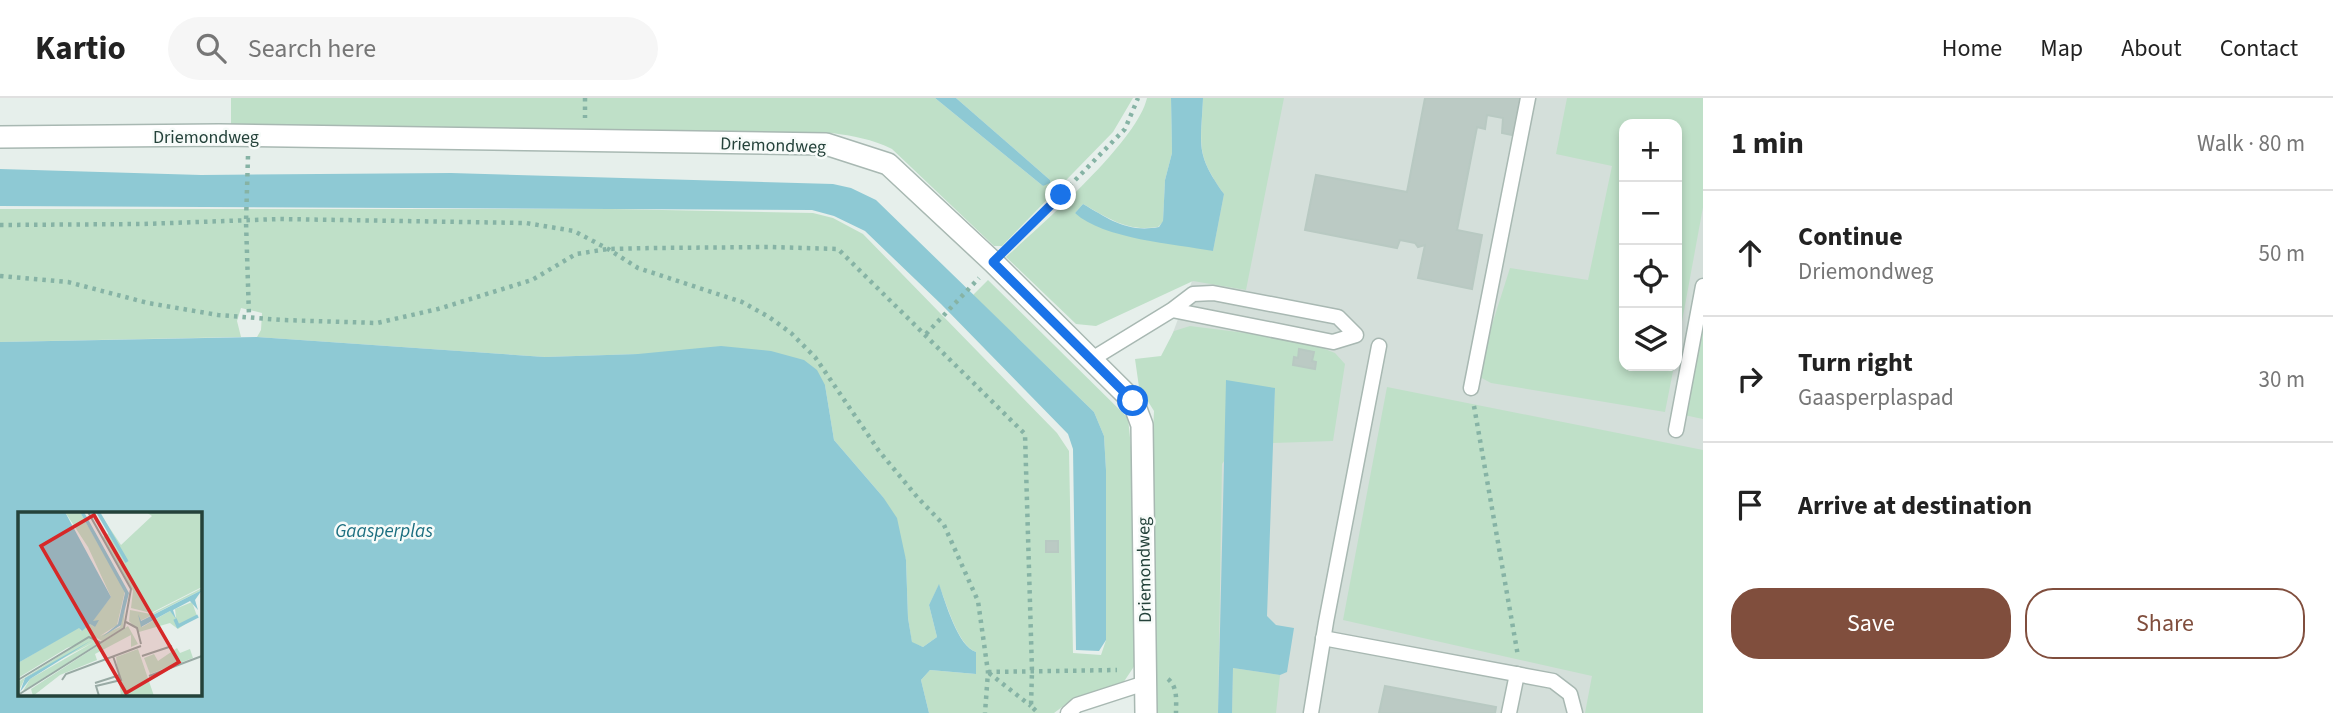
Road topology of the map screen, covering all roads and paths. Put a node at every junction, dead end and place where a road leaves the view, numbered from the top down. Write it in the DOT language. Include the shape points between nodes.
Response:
graph roads {
  1 [pos="1138,98"];
  2 [pos="1528,98"];
  3 [pos="0,137"];
  4 [pos="249,147"];
  5 [pos="246,222"];
  6 [pos="0,225"];
  7 [pos="608,249"];
  8 [pos="986,270"];
  9 [pos="0,276"];
  10 [pos="1703,286"];
  11 [pos="1172,310"];
  12 [pos="249,316"];
  13 [pos="926,334"];
  14 [pos="1379,346"];
  15 [pos="1092,359"];
  16 [pos="1471,388"];
  17 [pos="1676,430"];
  18 [pos="1323,638"];
  19 [pos="1032,671"];
  20 [pos="988,672"];
  21 [pos="1517,674"];
  22 [pos="1145,677"];
  23 [pos="1031,706"];
  24 [pos="985,713"];
  25 [pos="1038,713"];
  26 [pos="1068,713"];
  27 [pos="1146,713"];
  28 [pos="1311,713"];
  29 [pos="1509,713"];
  30 [pos="1574,713"];
  1 -- 8 [label="path" via="1125,130"];
  2 -- 16 [label="lane"];
  3 -- 8 [label="street, Driemondweg" via="219,135 826,144 888,164"];
  4 -- 5 [label="path"];
  5 -- 6 [label="path"];
  5 -- 7 [label="path" via="526,223 573,232"];
  5 -- 12 [label="path"];
  7 -- 12 [label="path" via="576,254 532,281 377,323"];
  7 -- 13 [label="path" via="838,249"];
  7 -- 20 [label="path" via="638,268 742,302 791,333 815,357 879,451 944,525 978,601"];
  8 -- 13 [label="path"];
  8 -- 15 [label="street, Driemondweg"];
  9 -- 12 [label="path" via="68,282 148,303"];
  10 -- 17 [label="lane"];
  11 -- 11 [label="lane" via="1333,342 1356,335 1338,317 1213,293 1193,294"];
  11 -- 15 [label="lane"];
  13 -- 19 [label="path" via="1025,434"];
  14 -- 18 [label="lane"];
  15 -- 22 [label="street, Driemondweg" via="1133,401 1142,425"];
  16 -- 21 [label="path" via="1519,658"];
  18 -- 21 [label="lane"];
  18 -- 28 [label="lane"];
  19 -- 20 [label="path"];
  19 -- 22 [label="path"];
  19 -- 23 [label="path"];
  20 -- 23 [label="path"];
  20 -- 24 [label="path"];
  21 -- 29 [label="lane"];
  21 -- 30 [label="lane" via="1562,686 1570,694"];
  22 -- 26 [label="lane"];
  22 -- 27 [label="street, Driemondweg"];
  23 -- 25 [label="path"];
}
